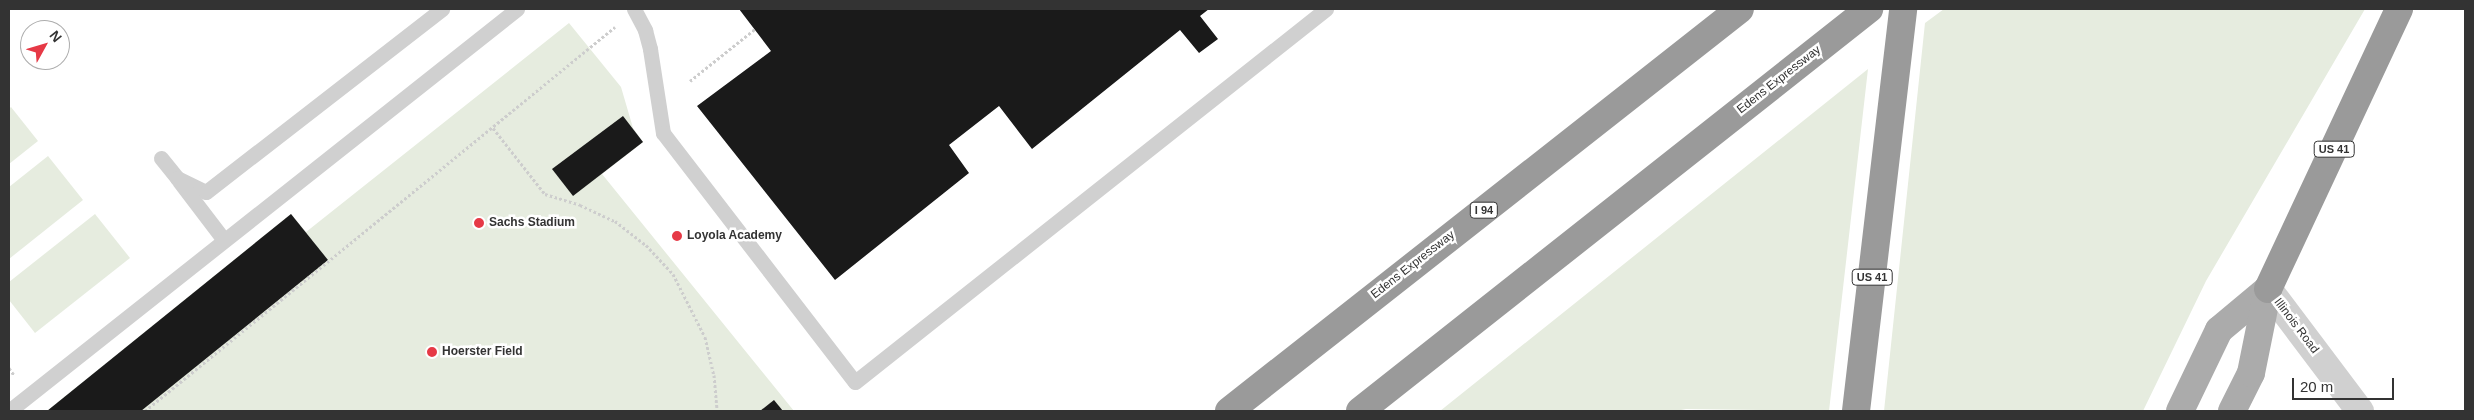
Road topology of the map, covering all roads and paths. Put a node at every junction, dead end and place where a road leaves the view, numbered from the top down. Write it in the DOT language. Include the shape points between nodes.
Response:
graph roads {
  1 [pos="442,9"];
  2 [pos="517,9"];
  3 [pos="1326,9"];
  4 [pos="1740,9"];
  5 [pos="1869,9"];
  6 [pos="1903,9"];
  7 [pos="2399,9"];
  8 [pos="635,10"];
  9 [pos="755,29"];
  10 [pos="690,81"];
  11 [pos="493,128"];
  12 [pos="161,158"];
  13 [pos="177,178"];
  14 [pos="220,244"];
  15 [pos="2268,288"];
  16 [pos="9,411"];
  17 [pos="145,411"];
  18 [pos="717,411"];
  19 [pos="1229,411"];
  20 [pos="1360,411"];
  21 [pos="1856,411"];
  22 [pos="2180,411"];
  23 [pos="2232,411"];
  24 [pos="2360,411"];
  1 -- 13 [label="lane" via="218,185 206,192"];
  2 -- 14 [label="lane"];
  3 -- 8 [label="lane" via="855,382 664,133 650,49"];
  4 -- 19 [label="highway, Edens Expressway / I 94"];
  5 -- 20 [label="highway, Edens Expressway"];
  6 -- 21 [label="highway, US 41"];
  7 -- 15 [label="highway, US 41"];
  8 -- 11 [label="path"];
  9 -- 10 [label="path"];
  11 -- 17 [label="path"];
  11 -- 18 [label="path" via="545,194 615,221 646,245 672,274 705,337 714,375"];
  12 -- 13 [label="lane"];
  13 -- 14 [label="lane"];
  14 -- 16 [label="lane"];
  15 -- 22 [label="main road, US 41" via="2219,330"];
  15 -- 23 [label="main road, US 41" via="2251,372"];
  15 -- 24 [label="street, Illinois Road"];
}
